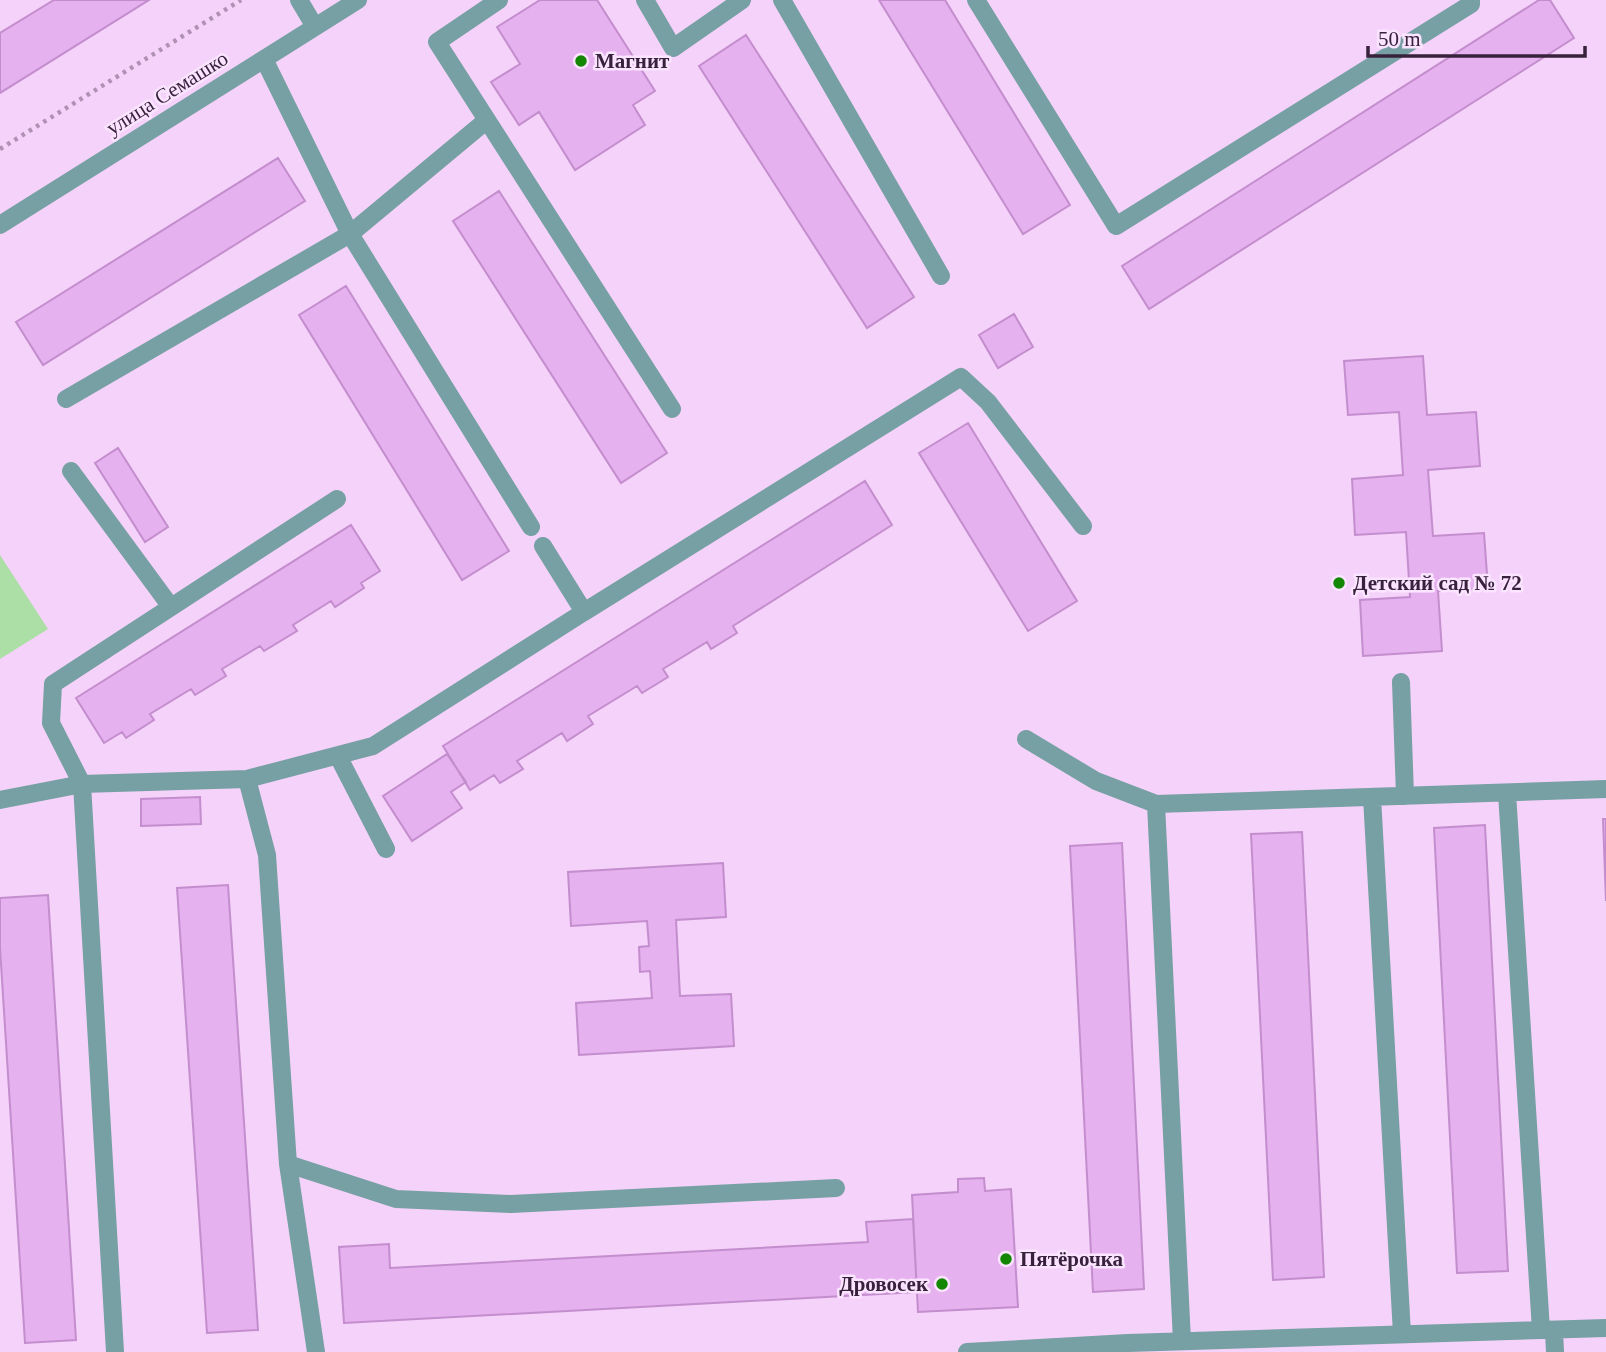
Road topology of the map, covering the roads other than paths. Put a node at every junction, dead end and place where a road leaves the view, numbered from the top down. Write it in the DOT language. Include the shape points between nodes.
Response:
graph roads {
  1 [pos="299,0"];
  2 [pos="358,0"];
  3 [pos="499,0"];
  4 [pos="645,0"];
  5 [pos="741,0"];
  6 [pos="782,0"];
  7 [pos="976,0"];
  8 [pos="1471,0"];
  9 [pos="315,27"];
  10 [pos="264,59"];
  11 [pos="487,120"];
  12 [pos="0,225"];
  13 [pos="349,234"];
  14 [pos="941,276"];
  15 [pos="66,399"];
  16 [pos="672,409"];
  17 [pos="71,471"];
  18 [pos="337,499"];
  19 [pos="1083,526"];
  20 [pos="531,527"];
  21 [pos="543,546"];
  22 [pos="172,607"];
  23 [pos="584,612"];
  24 [pos="1401,682"];
  25 [pos="1026,739"];
  26 [pos="338,755"];
  27 [pos="247,779"];
  28 [pos="82,784"];
  29 [pos="1606,789"];
  30 [pos="1507,793"];
  31 [pos="1405,796"];
  32 [pos="1372,797"];
  33 [pos="0,800"];
  34 [pos="1156,804"];
  35 [pos="386,849"];
  36 [pos="288,1164"];
  37 [pos="836,1188"];
  38 [pos="1606,1328"];
  39 [pos="1548,1330"];
  40 [pos="1402,1334"];
  41 [pos="1182,1341"];
  42 [pos="1128,1348"];
  43 [pos="115,1352"];
  44 [pos="316,1352"];
  45 [pos="967,1352"];
  46 [pos="1555,1352"];
  1 -- 9 [label="street"];
  2 -- 9 [label="street, улица Семашко"];
  3 -- 11 [label="street" via="437,42"];
  4 -- 5 [label="street" via="673,48"];
  6 -- 14 [label="street"];
  7 -- 8 [label="street" via="1116,226"];
  9 -- 10 [label="street, улица Семашко"];
  10 -- 12 [label="street, улица Семашко"];
  10 -- 13 [label="street"];
  11 -- 13 [label="street"];
  11 -- 16 [label="street"];
  13 -- 15 [label="street"];
  13 -- 20 [label="street"];
  17 -- 22 [label="street"];
  18 -- 22 [label="street"];
  19 -- 23 [label="street" via="988,402 961,377"];
  21 -- 23 [label="street"];
  22 -- 28 [label="street" via="53,684 51,723"];
  23 -- 26 [label="street" via="373,746"];
  24 -- 31 [label="street"];
  25 -- 34 [label="street" via="1096,781"];
  26 -- 27 [label="street"];
  26 -- 35 [label="street"];
  27 -- 28 [label="street"];
  27 -- 36 [label="street" via="267,855"];
  28 -- 33 [label="street"];
  28 -- 43 [label="street"];
  29 -- 30 [label="street"];
  30 -- 31 [label="street"];
  30 -- 39 [label="street"];
  31 -- 32 [label="street"];
  32 -- 34 [label="street"];
  32 -- 40 [label="street"];
  34 -- 41 [label="street"];
  36 -- 37 [label="street" via="396,1199 512,1204"];
  36 -- 44 [label="street"];
  38 -- 39 [label="street"];
  39 -- 40 [label="street"];
  39 -- 46 [label="street"];
  40 -- 41 [label="street"];
  41 -- 42 [label="street"];
  42 -- 45 [label="street"];
}
